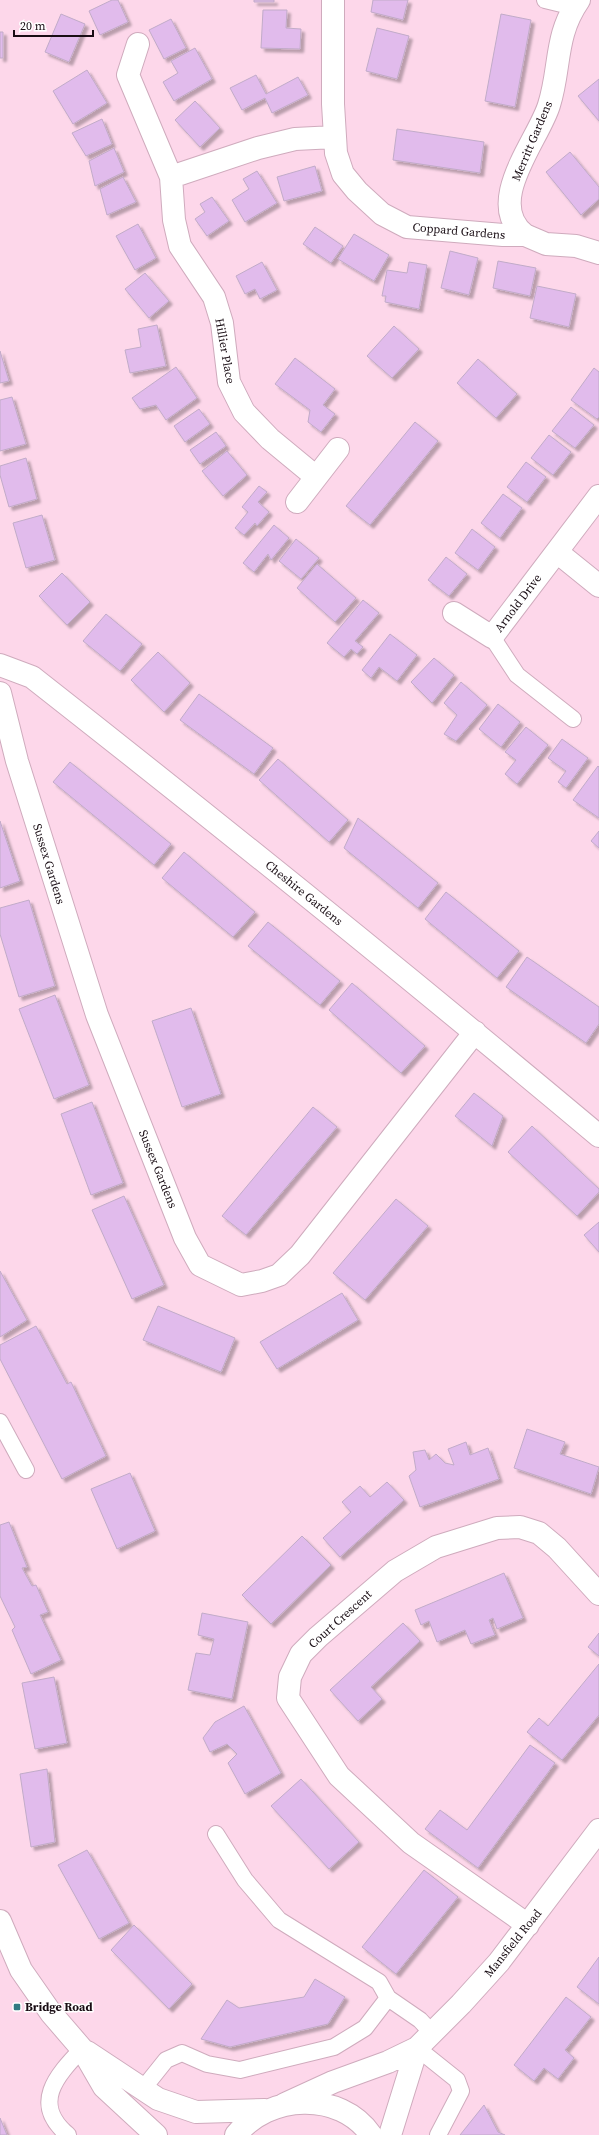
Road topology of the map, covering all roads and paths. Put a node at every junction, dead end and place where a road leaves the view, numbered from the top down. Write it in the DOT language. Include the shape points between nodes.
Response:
graph roads {
  1 [pos="333,0"];
  2 [pos="545,0"];
  3 [pos="576,3"];
  4 [pos="138,44"];
  5 [pos="336,137"];
  6 [pos="171,178"];
  7 [pos="525,234"];
  8 [pos="599,253"];
  9 [pos="338,449"];
  10 [pos="316,477"];
  11 [pos="599,496"];
  12 [pos="297,502"];
  13 [pos="557,552"];
  14 [pos="599,586"];
  15 [pos="454,613"];
  16 [pos="492,637"];
  17 [pos="0,665"];
  18 [pos="0,693"];
  19 [pos="573,719"];
  20 [pos="475,1032"];
  21 [pos="599,1136"];
  22 [pos="0,1422"];
  23 [pos="26,1470"];
  24 [pos="599,1594"];
  25 [pos="599,1830"];
  26 [pos="216,1834"];
  27 [pos="0,1921"];
  28 [pos="528,1925"];
  29 [pos="388,1998"];
  30 [pos="425,2041"];
  31 [pos="82,2050"];
  32 [pos="142,2090"];
  33 [pos="275,2107"];
  34 [pos="68,2135"];
  35 [pos="156,2135"];
  36 [pos="236,2135"];
  37 [pos="371,2135"];
  38 [pos="390,2135"];
  39 [pos="438,2135"];
  1 -- 5 [label="main road, Coppard Gardens"];
  2 -- 3 [label="lane"];
  3 -- 7 [label="main road, Merritt Gardens" via="562,33 549,105 515,174 510,196 511,212 518,230"];
  4 -- 6 [label="main road, Hillier Place" via="128,75"];
  5 -- 6 [label="main road" via="295,139 258,148"];
  5 -- 7 [label="main road, Coppard Gardens" via="336,154 343,174 382,214 408,227 503,235"];
  6 -- 10 [label="main road, Hillier Place" via="174,220 180,246 214,297 222,323 229,382 244,412 270,439"];
  7 -- 8 [label="main road, Coppard Gardens" via="546,244 576,246"];
  9 -- 10 [label="main road"];
  10 -- 12 [label="main road"];
  11 -- 13 [label="main road, Arnold Drive"];
  13 -- 14 [label="main road"];
  13 -- 16 [label="main road, Arnold Drive"];
  15 -- 16 [label="main road, Arnold Drive"];
  16 -- 19 [label="lane" via="517,675"];
  17 -- 20 [label="main road, Cheshire Gardens" via="38,681 209,815"];
  18 -- 20 [label="main road, Sussex Gardens" via="17,761 97,1015 185,1238 200,1265 241,1285 279,1275 300,1255"];
  20 -- 21 [label="main road, Cheshire Gardens"];
  22 -- 23 [label="lane"];
  24 -- 28 [label="main road, Court Crescent" via="557,1548 539,1533 520,1527 497,1528 436,1547 395,1571 301,1654 290,1677 288,1698 339,1776 411,1843"];
  25 -- 28 [label="main road, Mansfield Road"];
  26 -- 29 [label="lane" via="244,1880 279,1920 379,1982"];
  27 -- 31 [label="main road" via="21,1970 51,2013"];
  28 -- 30 [label="main road, Mansfield Road" via="499,1962"];
  29 -- 30 [label="lane" via="420,2020"];
  29 -- 32 [label="lane" via="365,2028 334,2047 240,2070 207,2064 182,2053 166,2060"];
  30 -- 33 [label="main road, Mansfield Road" via="388,2062"];
  30 -- 38 [label="main road, Mansfield Road"];
  30 -- 39 [label="lane" via="457,2080 461,2091"];
  31 -- 32 [label="main road"];
  31 -- 34 [label="lane" via="54,2080 48,2100 52,2116"];
  31 -- 35 [label="main road" via="104,2087"];
  32 -- 33 [label="main road" via="158,2099 196,2112"];
  33 -- 36 [label="main road" via="244,2125"];
  33 -- 37 [label="main road" via="315,2103 343,2111 366,2128"];
}
